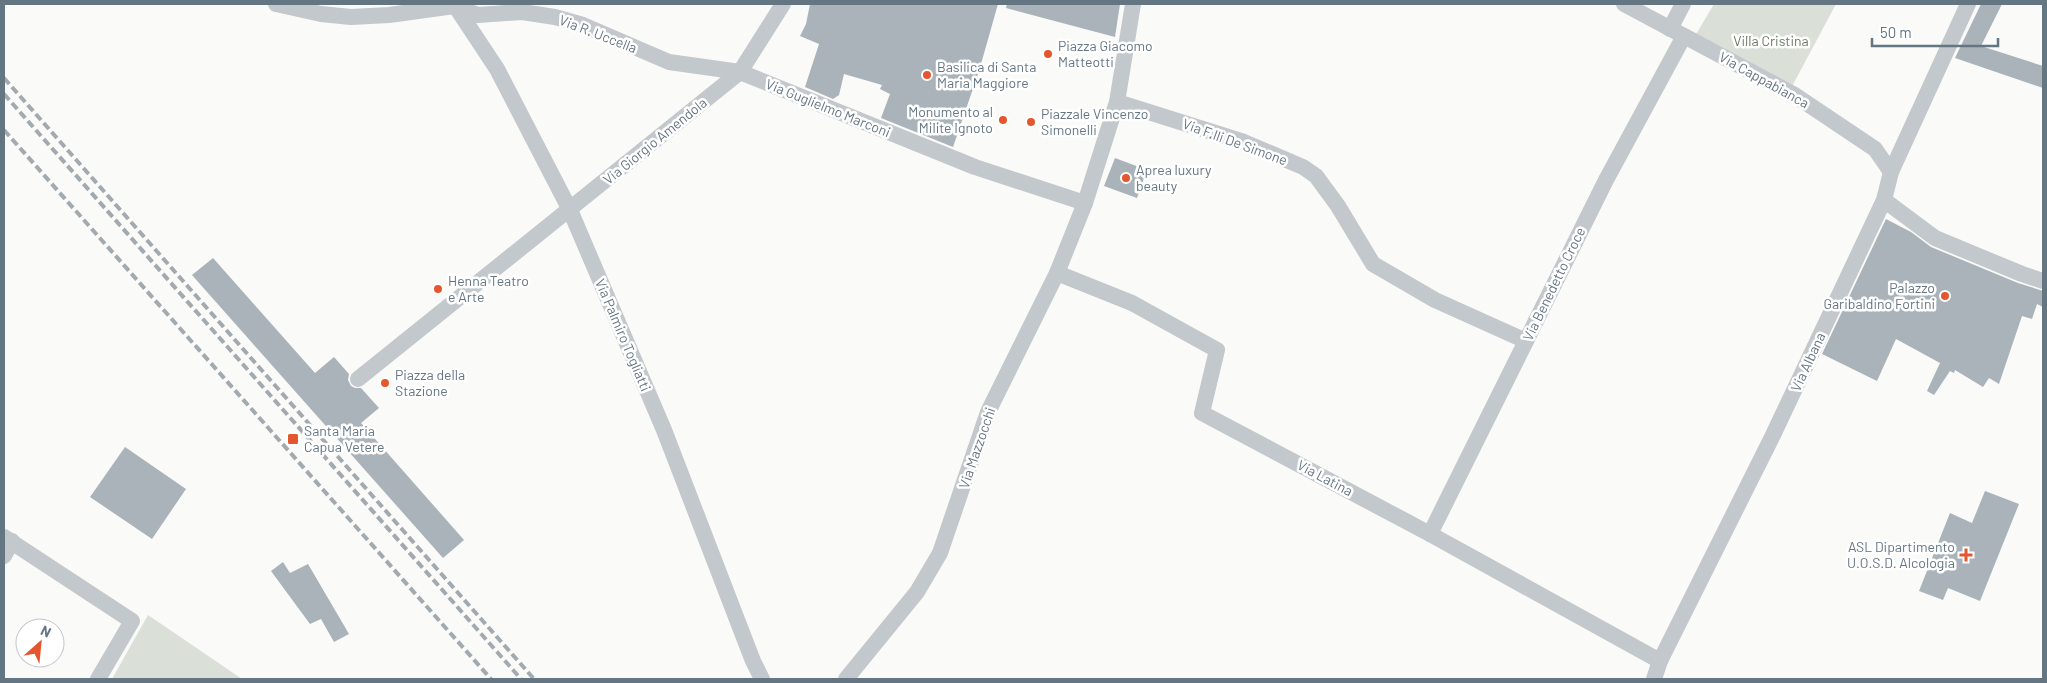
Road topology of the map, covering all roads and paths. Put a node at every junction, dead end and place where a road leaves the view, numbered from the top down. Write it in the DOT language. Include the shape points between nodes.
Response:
graph roads {
  1 [pos="276,4"];
  2 [pos="783,4"];
  3 [pos="1133,4"];
  4 [pos="1624,4"];
  5 [pos="1683,4"];
  6 [pos="1968,4"];
  7 [pos="454,5"];
  8 [pos="1677,32"];
  9 [pos="740,72"];
  10 [pos="1117,102"];
  11 [pos="1891,172"];
  12 [pos="1884,200"];
  13 [pos="1085,203"];
  14 [pos="570,210"];
  15 [pos="1057,273"];
  16 [pos="2043,280"];
  17 [pos="1526,341"];
  18 [pos="358,379"];
  19 [pos="1430,534"];
  20 [pos="8,539"];
  21 [pos="4,556"];
  22 [pos="1660,661"];
  23 [pos="98,679"];
  24 [pos="762,679"];
  25 [pos="846,679"];
  26 [pos="1654,679"];
  1 -- 7 [label="street" via="351,17"];
  2 -- 9 [label="street, Via Giorgio Amendola"];
  3 -- 10 [label="street, Via Mazzocchi"];
  4 -- 8 [label="street, Via Cappabianca"];
  5 -- 8 [label="street, Via Benedetto Croce"];
  6 -- 11 [label="street, Via Albana"];
  7 -- 9 [label="street, Via R. Uccella" via="478,14 522,12 555,18 583,25 669,62"];
  7 -- 14 [label="street, Via Palmiro Togliatti" via="497,69"];
  8 -- 11 [label="street, Via Cappabianca" via="1793,94 1875,149"];
  8 -- 17 [label="street, Via Benedetto Croce"];
  9 -- 13 [label="street, Via Guglielmo Marconi" via="975,167"];
  9 -- 14 [label="street, Via Giorgio Amendola"];
  10 -- 13 [label="street, Via Mazzocchi"];
  10 -- 17 [label="street, Via F.lli De Simone" via="1244,142 1303,167 1316,176 1338,206 1373,264 1434,300"];
  11 -- 12 [label="street, Via Albana"];
  12 -- 16 [label="street" via="1935,238"];
  12 -- 22 [label="street, Via Albana" via="1773,435"];
  13 -- 15 [label="street, Via Mazzocchi"];
  14 -- 18 [label="street, Via Giorgio Amendola"];
  14 -- 24 [label="street, Via Palmiro Togliatti" via="664,430"];
  15 -- 19 [label="street, Via Latina" via="1132,303 1217,350 1202,413"];
  15 -- 25 [label="street, Via Mazzocchi" via="988,412 940,553 917,592"];
  17 -- 19 [label="street, Via Benedetto Croce"];
  19 -- 22 [label="street, Via Latina"];
  20 -- 21 [label="street"];
  20 -- 23 [label="street" via="132,621"];
  22 -- 26 [label="street, Via Albana"];
}
